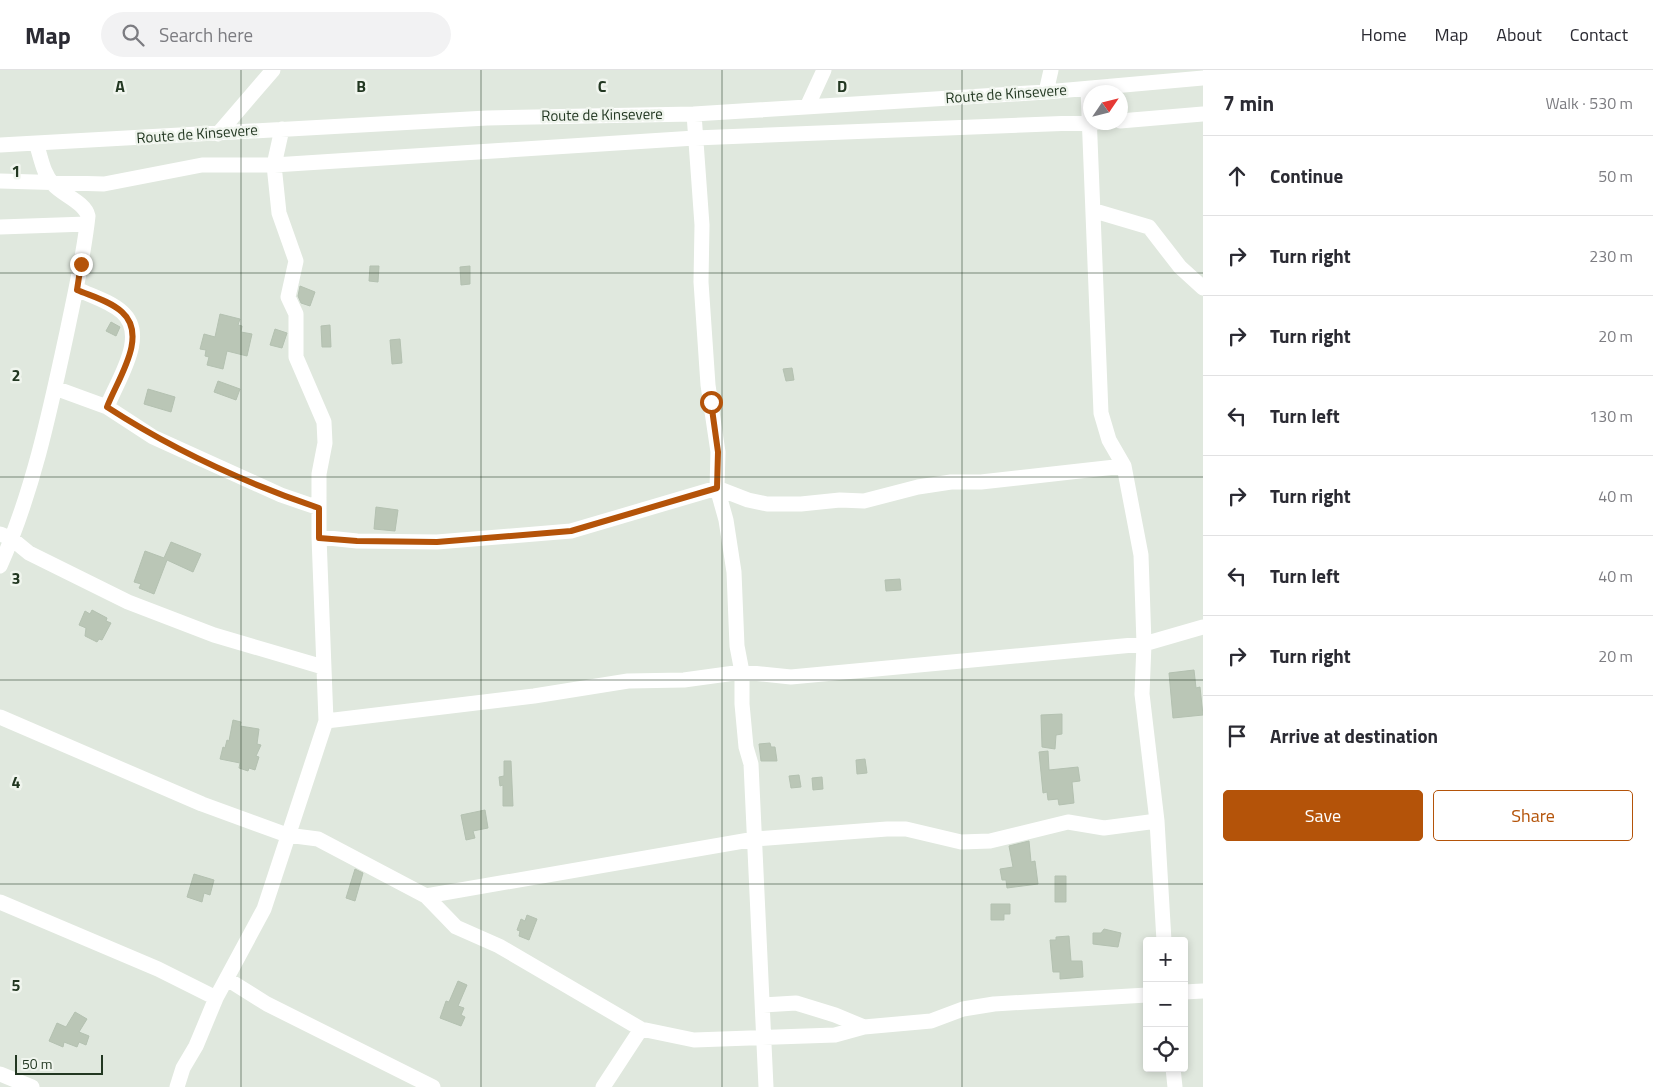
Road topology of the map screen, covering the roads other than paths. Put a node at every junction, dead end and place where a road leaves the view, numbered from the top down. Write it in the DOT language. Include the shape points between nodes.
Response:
graph roads {
  1 [pos="273,70"];
  2 [pos="824,70"];
  3 [pos="1051,70"];
  4 [pos="1203,78"];
  5 [pos="1128,85"];
  6 [pos="1083,89"];
  7 [pos="1046,92"];
  8 [pos="807,107"];
  9 [pos="694,114"];
  10 [pos="1203,114"];
  11 [pos="1128,120"];
  12 [pos="1083,123"];
  13 [pos="282,129"];
  14 [pos="1096,130"];
  15 [pos="218,134"];
  16 [pos="695,138"];
  17 [pos="36,143"];
  18 [pos="0,145"];
  19 [pos="274,165"];
  20 [pos="0,181"];
  21 [pos="52,184"];
  22 [pos="1095,211"];
  23 [pos="87,224"];
  24 [pos="0,227"];
  25 [pos="1203,288"];
  26 [pos="77,290"];
  27 [pos="55,388"];
  28 [pos="107,407"];
  29 [pos="1124,466"];
  30 [pos="717,488"];
  31 [pos="319,508"];
  32 [pos="6,537"];
  33 [pos="319,538"];
  34 [pos="0,566"];
  35 [pos="1203,626"];
  36 [pos="1144,644"];
  37 [pos="324,667"];
  38 [pos="742,672"];
  39 [pos="0,717"];
  40 [pos="326,721"];
  41 [pos="1157,822"];
  42 [pos="287,835"];
  43 [pos="755,839"];
  44 [pos="426,896"];
  45 [pos="0,902"];
  46 [pos="1164,937"];
  47 [pos="227,979"];
  48 [pos="1203,990"];
  49 [pos="1188,992"];
  50 [pos="1143,995"];
  51 [pos="216,998"];
  52 [pos="763,1005"];
  53 [pos="864,1027"];
  54 [pos="641,1029"];
  55 [pos="765,1038"];
  56 [pos="1173,1072"];
  57 [pos="0,1074"];
  58 [pos="32,1087"];
  59 [pos="178,1087"];
  60 [pos="433,1087"];
  61 [pos="604,1087"];
  62 [pos="766,1087"];
  63 [pos="1175,1087"];
  1 -- 15 [label="street"];
  2 -- 8 [label="street"];
  3 -- 7 [label="street"];
  4 -- 5 [label="street, Route de Kinsevere"];
  6 -- 7 [label="street, Route de Kinsevere"];
  7 -- 8 [label="street, Route de Kinsevere"];
  8 -- 9 [label="street, Route de Kinsevere"];
  9 -- 13 [label="street, Route de Kinsevere" via="487,118"];
  9 -- 16 [label="street"];
  10 -- 11 [label="street"];
  12 -- 16 [label="street"];
  13 -- 15 [label="street, Route de Kinsevere"];
  13 -- 19 [label="street"];
  14 -- 22 [label="street"];
  15 -- 17 [label="street, Route de Kinsevere"];
  16 -- 19 [label="street"];
  16 -- 30 [label="street" via="708,386 718,452"];
  17 -- 18 [label="street, Route de Kinsevere"];
  17 -- 21 [label="street"];
  19 -- 21 [label="street" via="202,165 111,184"];
  19 -- 31 [label="street" via="279,213 296,261 288,297 296,314 296,357 324,422"];
  20 -- 21 [label="street"];
  21 -- 23 [label="street" via="87,212"];
  22 -- 25 [label="street" via="1149,226 1180,267"];
  22 -- 29 [label="street" via="1101,413 1109,440"];
  23 -- 24 [label="street"];
  23 -- 26 [label="street"];
  26 -- 27 [label="street"];
  26 -- 28 [label="street" via="122,312 134,336"];
  27 -- 28 [label="street"];
  27 -- 32 [label="street" via="26,501"];
  28 -- 31 [label="street" via="153,437 281,495"];
  29 -- 30 [label="street" via="981,482 942,483 864,501 767,504"];
  29 -- 36 [label="street" via="1141,555"];
  30 -- 33 [label="street" via="571,531 437,542"];
  30 -- 38 [label="street" via="734,572 737,646"];
  31 -- 33 [label="street"];
  32 -- 34 [label="street"];
  32 -- 37 [label="street" via="29,553 128,602 214,635"];
  33 -- 37 [label="street"];
  35 -- 36 [label="street"];
  36 -- 38 [label="street" via="791,676"];
  36 -- 41 [label="street" via="1142,694"];
  37 -- 40 [label="street"];
  38 -- 40 [label="street" via="684,680 628,681 534,696"];
  38 -- 43 [label="street"];
  39 -- 42 [label="street" via="202,804"];
  40 -- 42 [label="street"];
  41 -- 43 [label="street" via="1104,828 1068,822 990,841 961,842 887,829"];
  41 -- 46 [label="street"];
  42 -- 44 [label="street" via="318,839"];
  42 -- 47 [label="street" via="264,909"];
  43 -- 44 [label="street"];
  43 -- 52 [label="street"];
  44 -- 54 [label="street" via="456,927 498,946"];
  45 -- 51 [label="street" via="158,969"];
  47 -- 51 [label="street"];
  47 -- 60 [label="street" via="267,1004"];
  48 -- 49 [label="street"];
  50 -- 53 [label="street" via="994,1004 963,1009 931,1021"];
  51 -- 59 [label="street" via="183,1068"];
  52 -- 53 [label="street" via="796,1003"];
  52 -- 55 [label="street"];
  53 -- 55 [label="street" via="835,1034"];
  54 -- 55 [label="street" via="694,1040"];
  54 -- 61 [label="street"];
  55 -- 62 [label="street"];
  56 -- 63 [label="street"];
  57 -- 58 [label="street"];
}
